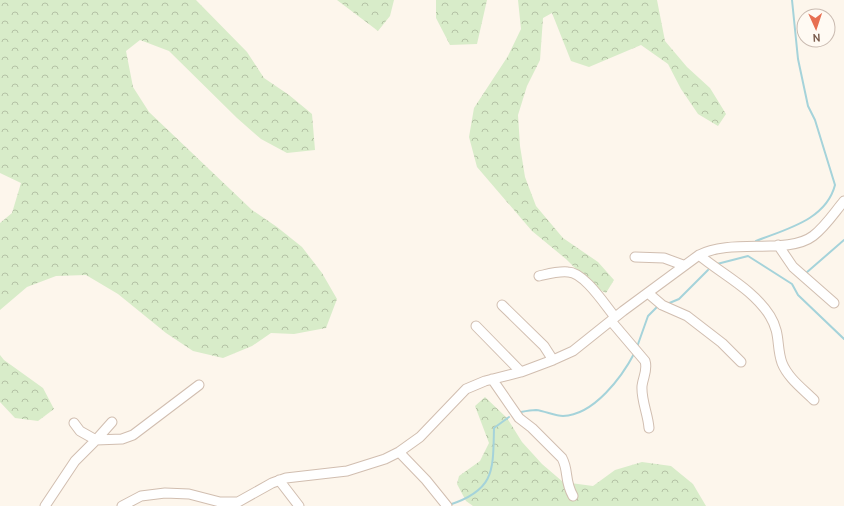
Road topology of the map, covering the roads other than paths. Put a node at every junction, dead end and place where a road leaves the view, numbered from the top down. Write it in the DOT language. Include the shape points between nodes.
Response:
graph roads {
  1 [pos="844,201"];
  2 [pos="778,245"];
  3 [pos="699,255"];
  4 [pos="635,257"];
  5 [pos="683,265"];
  6 [pos="539,276"];
  7 [pos="648,293"];
  8 [pos="502,304"];
  9 [pos="834,304"];
  10 [pos="613,319"];
  11 [pos="476,326"];
  12 [pos="553,360"];
  13 [pos="741,362"];
  14 [pos="521,372"];
  15 [pos="492,379"];
  16 [pos="199,385"];
  17 [pos="814,400"];
  18 [pos="112,422"];
  19 [pos="74,423"];
  20 [pos="649,428"];
  21 [pos="96,440"];
  22 [pos="399,452"];
  23 [pos="279,480"];
  24 [pos="573,496"];
  25 [pos="444,503"];
  26 [pos="45,506"];
  27 [pos="122,506"];
  28 [pos="299,506"];
  1 -- 2 [label="street" via="813,236 796,243"];
  2 -- 3 [label="street" via="724,248"];
  2 -- 9 [label="street" via="794,267"];
  3 -- 5 [label="street"];
  3 -- 17 [label="street" via="745,289 765,309 777,331 785,368"];
  4 -- 5 [label="street" via="664,258"];
  5 -- 7 [label="street"];
  6 -- 10 [label="street" via="573,273 588,285"];
  7 -- 10 [label="street"];
  7 -- 13 [label="street" via="662,305 687,316 722,343"];
  8 -- 12 [label="street" via="544,346"];
  10 -- 12 [label="street" via="573,351"];
  10 -- 20 [label="street" via="646,364 642,395"];
  11 -- 14 [label="street"];
  12 -- 14 [label="street"];
  14 -- 15 [label="street"];
  15 -- 22 [label="street" via="475,384 459,394 420,437"];
  15 -- 24 [label="street" via="519,418 562,458 565,463 567,484"];
  16 -- 21 [label="street" via="133,435 122,439"];
  18 -- 21 [label="street"];
  19 -- 21 [label="street" via="80,431"];
  21 -- 26 [label="street" via="76,461"];
  22 -- 23 [label="street" via="374,464 347,471"];
  22 -- 25 [label="street"];
  23 -- 27 [label="street" via="238,502 220,502 189,494 165,493 140,496"];
  23 -- 28 [label="street"];
}
